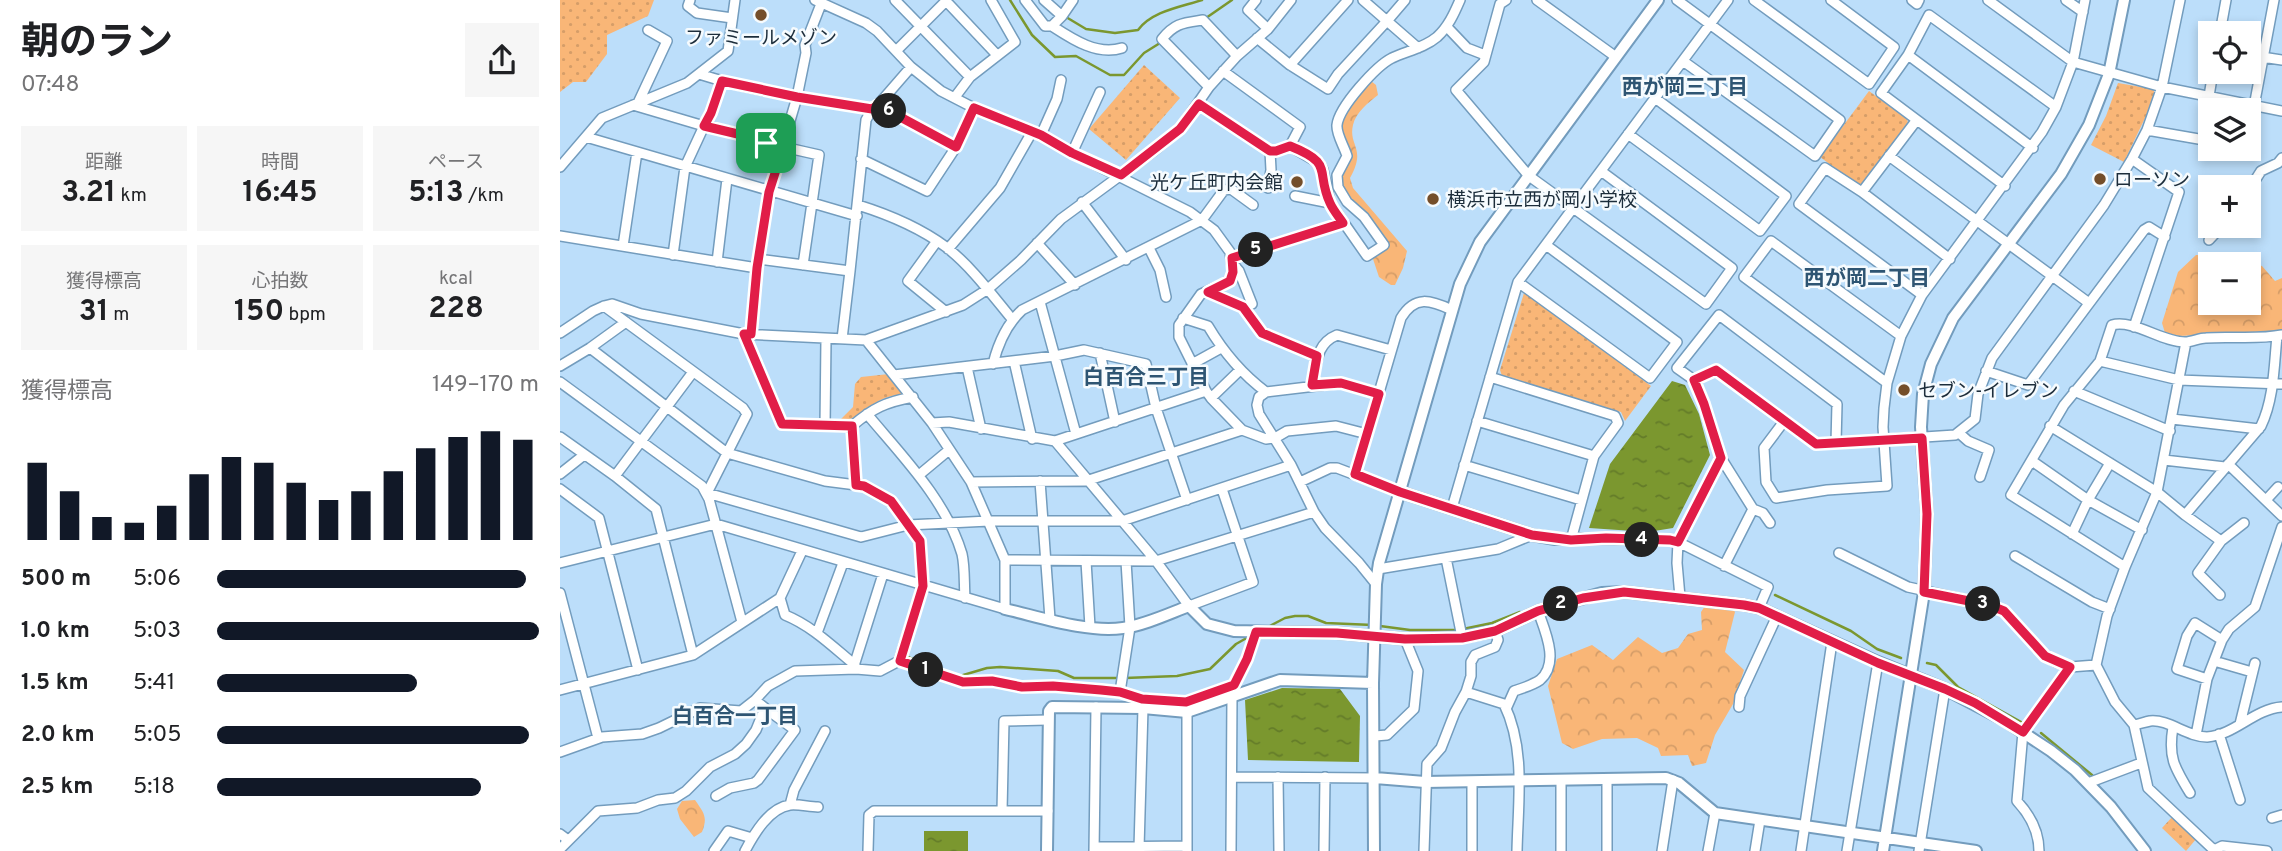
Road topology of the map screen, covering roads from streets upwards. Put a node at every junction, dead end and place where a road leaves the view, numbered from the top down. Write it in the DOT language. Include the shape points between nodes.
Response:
graph roads {
  1 [pos="691,0"];
  2 [pos="735,0"];
  3 [pos="895,0"];
  4 [pos="946,0"];
  5 [pos="991,0"];
  6 [pos="1025,0"];
  7 [pos="1044,0"];
  8 [pos="1073,0"];
  9 [pos="1256,0"];
  10 [pos="1291,0"];
  11 [pos="1348,0"];
  12 [pos="1363,0"];
  13 [pos="1405,0"];
  14 [pos="1460,0"];
  15 [pos="1506,0"];
  16 [pos="1537,0"];
  17 [pos="1658,0"];
  18 [pos="1677,0"];
  19 [pos="1728,0"];
  20 [pos="1754,0"];
  21 [pos="1831,0"];
  22 [pos="1912,0"];
  23 [pos="1919,0"];
  24 [pos="1988,0"];
  25 [pos="2066,0"];
  26 [pos="2085,0"];
  27 [pos="2124,0"];
  28 [pos="2180,0"];
  29 [pos="2226,0"];
  30 [pos="2274,0"];
  31 [pos="818,2"];
  32 [pos="2083,12"];
  33 [pos="1062,16"];
  34 [pos="732,18"];
  35 [pos="1387,21"];
  36 [pos="2222,21"];
  37 [pos="1710,25"];
  38 [pos="922,26"];
  39 [pos="1052,26"];
  40 [pos="1447,27"];
  41 [pos="1268,29"];
  42 [pos="648,30"];
  43 [pos="1257,38"];
  44 [pos="1122,48"];
  45 [pos="1418,48"];
  46 [pos="897,50"];
  47 [pos="998,55"];
  48 [pos="1485,55"];
  49 [pos="1908,55"];
  50 [pos="1237,56"];
  51 [pos="1616,57"];
  52 [pos="2262,57"];
  53 [pos="2282,60"];
  54 [pos="1682,61"];
  55 [pos="2073,62"];
  56 [pos="1290,65"];
  57 [pos="911,67"];
  58 [pos="1223,71"];
  59 [pos="698,74"];
  60 [pos="2109,74"];
  61 [pos="970,77"];
  62 [pos="1061,80"];
  63 [pos="722,81"];
  64 [pos="2211,84"];
  65 [pos="2162,87"];
  66 [pos="1209,88"];
  67 [pos="1100,92"];
  68 [pos="2209,96"];
  69 [pos="797,97"];
  70 [pos="955,97"];
  71 [pos="1655,98"];
  72 [pos="2218,98"];
  73 [pos="2254,98"];
  74 [pos="635,104"];
  75 [pos="1199,104"];
  76 [pos="875,107"];
  77 [pos="2056,107"];
  78 [pos="974,108"];
  79 [pos="2261,108"];
  80 [pos="2282,111"];
  81 [pos="1916,121"];
  82 [pos="704,126"];
  83 [pos="2147,130"];
  84 [pos="1036,133"];
  85 [pos="1628,134"];
  86 [pos="586,137"];
  87 [pos="2198,139"];
  88 [pos="1290,146"];
  89 [pos="956,147"];
  90 [pos="783,148"];
  91 [pos="2033,148"];
  92 [pos="1270,151"];
  93 [pos="637,152"];
  94 [pos="1072,153"];
  95 [pos="1889,156"];
  96 [pos="2282,158"];
  97 [pos="861,159"];
  98 [pos="2132,159"];
  99 [pos="560,167"];
  100 [pos="685,167"];
  101 [pos="1601,171"];
  102 [pos="1121,175"];
  103 [pos="2258,175"];
  104 [pos="1529,176"];
  105 [pos="727,179"];
  106 [pos="2005,186"];
  107 [pos="1268,188"];
  108 [pos="769,192"];
  109 [pos="1862,192"];
  110 [pos="1295,196"];
  111 [pos="1082,202"];
  112 [pos="1330,203"];
  113 [pos="812,204"];
  114 [pos="858,205"];
  115 [pos="1253,205"];
  116 [pos="1573,208"];
  117 [pos="857,216"];
  118 [pos="1202,220"];
  119 [pos="1978,222"];
  120 [pos="1343,223"];
  121 [pos="560,236"];
  122 [pos="2165,237"];
  123 [pos="937,242"];
  124 [pos="1037,243"];
  125 [pos="1546,245"];
  126 [pos="2008,245"];
  127 [pos="623,246"];
  128 [pos="948,248"];
  129 [pos="1149,248"];
  130 [pos="673,255"];
  131 [pos="1126,260"];
  132 [pos="1951,260"];
  133 [pos="1233,261"];
  134 [pos="717,262"];
  135 [pos="758,263"];
  136 [pos="803,265"];
  137 [pos="850,271"];
  138 [pos="2051,276"];
  139 [pos="1518,282"];
  140 [pos="1075,285"];
  141 [pos="988,289"];
  142 [pos="1208,292"];
  143 [pos="1922,295"];
  144 [pos="1166,296"];
  145 [pos="1040,302"];
  146 [pos="2090,303"];
  147 [pos="1252,304"];
  148 [pos="604,306"];
  149 [pos="1452,310"];
  150 [pos="946,312"];
  151 [pos="1183,318"];
  152 [pos="1012,319"];
  153 [pos="626,322"];
  154 [pos="2133,327"];
  155 [pos="560,333"];
  156 [pos="747,334"];
  157 [pos="2279,335"];
  158 [pos="1901,336"];
  159 [pos="826,339"];
  160 [pos="842,339"];
  161 [pos="866,340"];
  162 [pos="2186,342"];
  163 [pos="590,348"];
  164 [pos="1221,348"];
  165 [pos="1391,350"];
  166 [pos="1100,353"];
  167 [pos="1055,356"];
  168 [pos="1317,356"];
  169 [pos="1014,361"];
  170 [pos="2100,361"];
  171 [pos="993,364"];
  172 [pos="1192,365"];
  173 [pos="560,366"];
  174 [pos="967,367"];
  175 [pos="1240,370"];
  176 [pos="1986,371"];
  177 [pos="693,372"];
  178 [pos="894,375"];
  179 [pos="1490,377"];
  180 [pos="1694,380"];
  181 [pos="2179,380"];
  182 [pos="560,382"];
  183 [pos="1887,383"];
  184 [pos="2277,383"];
  185 [pos="1312,385"];
  186 [pos="2074,391"];
  187 [pos="1266,392"];
  188 [pos="1209,394"];
  189 [pos="1379,394"];
  190 [pos="913,397"];
  191 [pos="667,407"];
  192 [pos="1156,408"];
  193 [pos="866,414"];
  194 [pos="2172,419"];
  195 [pos="1785,420"];
  196 [pos="1477,421"];
  197 [pos="1115,422"];
  198 [pos="932,423"];
  199 [pos="825,426"];
  200 [pos="852,426"];
  201 [pos="2050,426"];
  202 [pos="981,429"];
  203 [pos="2259,429"];
  204 [pos="1242,430"];
  205 [pos="2170,430"];
  206 [pos="1959,433"];
  207 [pos="1076,434"];
  208 [pos="1367,434"];
  209 [pos="560,437"];
  210 [pos="1275,438"];
  211 [pos="1922,438"];
  212 [pos="1032,439"];
  213 [pos="1884,440"];
  214 [pos="641,442"];
  215 [pos="1055,442"];
  216 [pos="1836,443"];
  217 [pos="949,450"];
  218 [pos="727,453"];
  219 [pos="1171,453"];
  220 [pos="584,455"];
  221 [pos="1594,457"];
  222 [pos="1721,458"];
  223 [pos="2164,460"];
  224 [pos="2032,461"];
  225 [pos="2110,463"];
  226 [pos="1291,465"];
  227 [pos="1464,465"];
  228 [pos="2227,466"];
  229 [pos="560,474"];
  230 [pos="1355,474"];
  231 [pos="919,475"];
  232 [pos="615,476"];
  233 [pos="1980,477"];
  234 [pos="1040,481"];
  235 [pos="1086,481"];
  236 [pos="971,482"];
  237 [pos="1300,482"];
  238 [pos="856,485"];
  239 [pos="2278,487"];
  240 [pos="560,489"];
  241 [pos="1222,489"];
  242 [pos="1400,492"];
  243 [pos="2157,492"];
  244 [pos="707,493"];
  245 [pos="1187,500"];
  246 [pos="1581,500"];
  247 [pos="2088,500"];
  248 [pos="2266,500"];
  249 [pos="1452,508"];
  250 [pos="1754,509"];
  251 [pos="1314,512"];
  252 [pos="2185,515"];
  253 [pos="2282,516"];
  254 [pos="989,521"];
  255 [pos="1042,521"];
  256 [pos="1122,521"];
  257 [pos="949,523"];
  258 [pos="1770,523"];
  259 [pos="2244,523"];
  260 [pos="716,524"];
  261 [pos="908,525"];
  262 [pos="2282,527"];
  263 [pos="2142,530"];
  264 [pos="2072,534"];
  265 [pos="1532,535"];
  266 [pos="1238,536"];
  267 [pos="663,538"];
  268 [pos="1576,540"];
  269 [pos="2221,541"];
  270 [pos="1678,542"];
  271 [pos="802,551"];
  272 [pos="608,552"];
  273 [pos="1839,553"];
  274 [pos="2015,556"];
  275 [pos="1446,558"];
  276 [pos="1005,560"];
  277 [pos="1045,560"];
  278 [pos="1086,561"];
  279 [pos="1126,561"];
  280 [pos="1156,561"];
  281 [pos="560,563"];
  282 [pos="843,563"];
  283 [pos="1724,566"];
  284 [pos="2125,567"];
  285 [pos="1378,569"];
  286 [pos="883,574"];
  287 [pos="1376,584"];
  288 [pos="923,586"];
  289 [pos="1924,592"];
  290 [pos="560,593"];
  291 [pos="2220,595"];
  292 [pos="1680,597"];
  293 [pos="780,598"];
  294 [pos="965,598"];
  295 [pos="1189,606"];
  296 [pos="1759,608"];
  297 [pos="1005,609"];
  298 [pos="2110,609"];
  299 [pos="1538,611"];
  300 [pos="1777,616"];
  301 [pos="1049,620"];
  302 [pos="742,622"];
  303 [pos="1090,627"];
  304 [pos="1130,627"];
  305 [pos="1495,631"];
  306 [pos="1256,632"];
  307 [pos="817,633"];
  308 [pos="1376,635"];
  309 [pos="1462,638"];
  310 [pos="1405,639"];
  311 [pos="2222,640"];
  312 [pos="1832,642"];
  313 [pos="693,655"];
  314 [pos="900,661"];
  315 [pos="2214,661"];
  316 [pos="1878,663"];
  317 [pos="2096,665"];
  318 [pos="854,667"];
  319 [pos="2070,667"];
  320 [pos="638,670"];
  321 [pos="1912,676"];
  322 [pos="2207,680"];
  323 [pos="1373,683"];
  324 [pos="585,684"];
  325 [pos="1945,689"];
  326 [pos="560,690"];
  327 [pos="1120,692"];
  328 [pos="1466,692"];
  329 [pos="1232,696"];
  330 [pos="755,700"];
  331 [pos="1739,706"];
  332 [pos="1096,707"];
  333 [pos="2282,707"];
  334 [pos="1143,708"];
  335 [pos="765,709"];
  336 [pos="1506,709"];
  337 [pos="1187,712"];
  338 [pos="1048,720"];
  339 [pos="2240,724"];
  340 [pos="2134,725"];
  341 [pos="2173,727"];
  342 [pos="825,731"];
  343 [pos="2023,732"];
  344 [pos="2219,734"];
  345 [pos="2196,735"];
  346 [pos="1375,736"];
  347 [pos="598,738"];
  348 [pos="560,752"];
  349 [pos="2141,763"];
  350 [pos="1233,777"];
  351 [pos="1279,777"];
  352 [pos="1325,777"];
  353 [pos="1375,778"];
  354 [pos="1606,779"];
  355 [pos="1561,780"];
  356 [pos="1673,780"];
  357 [pos="1518,781"];
  358 [pos="1425,782"];
  359 [pos="1472,782"];
  360 [pos="2088,783"];
  361 [pos="2190,793"];
  362 [pos="716,796"];
  363 [pos="2240,800"];
  364 [pos="790,805"];
  365 [pos="818,807"];
  366 [pos="1002,811"];
  367 [pos="1048,811"];
  368 [pos="1715,813"];
  369 [pos="2282,815"];
  370 [pos="2272,818"];
  371 [pos="2196,819"];
  372 [pos="1760,820"];
  373 [pos="2185,822"];
  374 [pos="1805,827"];
  375 [pos="1850,833"];
  376 [pos="560,834"];
  377 [pos="751,838"];
  378 [pos="1885,838"];
  379 [pos="568,841"];
  380 [pos="1919,847"];
  381 [pos="1139,848"];
  382 [pos="560,849"];
  383 [pos="1094,849"];
  384 [pos="1187,849"];
  385 [pos="2215,850"];
  386 [pos="714,851"];
  387 [pos="745,851"];
  388 [pos="868,851"];
  389 [pos="1047,851"];
  390 [pos="1231,851"];
  391 [pos="1279,851"];
  392 [pos="1324,851"];
  393 [pos="1374,851"];
  394 [pos="1424,851"];
  395 [pos="1472,851"];
  396 [pos="1517,851"];
  397 [pos="1562,851"];
  398 [pos="1607,851"];
  399 [pos="1662,851"];
  400 [pos="1708,851"];
  401 [pos="1755,851"];
  402 [pos="1801,851"];
  403 [pos="1847,851"];
  404 [pos="1882,851"];
  405 [pos="1969,851"];
  406 [pos="2039,851"];
  407 [pos="2145,851"];
  408 [pos="2267,851"];
  1 -- 34 [label="street" via="688,6 697,13"];
  2 -- 34 [label="street"];
  3 -- 38 [label="street"];
  4 -- 38 [label="street"];
  4 -- 47 [label="street"];
  5 -- 47 [label="street" via="1015,42"];
  6 -- 39 [label="street" via="1045,26"];
  7 -- 33 [label="street"];
  8 -- 33 [label="street"];
  9 -- 41 [label="street" via="1248,9"];
  10 -- 41 [label="street"];
  11 -- 56 [label="street"];
  12 -- 35 [label="street"];
  13 -- 35 [label="street"];
  14 -- 40 [label="street"];
  15 -- 48 [label="street" via="1500,4"];
  16 -- 51 [label="street"];
  17 -- 51 [label="street"];
  18 -- 37 [label="street"];
  19 -- 37 [label="street"];
  20 -- 21 [label="street" via="1869,84 1894,47"];
  22 -- 23 [label="street" via="1917,4"];
  24 -- 55 [label="street"];
  25 -- 32 [label="street"];
  26 -- 32 [label="street"];
  27 -- 60 [label="street"];
  28 -- 65 [label="street"];
  29 -- 36 [label="street"];
  30 -- 52 [label="street"];
  31 -- 46 [label="street" via="866,23"];
  31 -- 69 [label="street"];
  32 -- 55 [label="street"];
  33 -- 39 [label="street"];
  34 -- 59 [label="street" via="728,51"];
  35 -- 45 [label="street"];
  35 -- 56 [label="street" via="1328,89"];
  37 -- 54 [label="street"];
  37 -- 54 [label="street" via="1840,120 1815,156"];
  38 -- 46 [label="street"];
  38 -- 61 [label="street"];
  39 -- 44 [label="street" via="1094,48 1111,52"];
  40 -- 45 [label="street"];
  40 -- 48 [label="street" via="1467,48"];
  41 -- 43 [label="street"];
  42 -- 74 [label="street" via="667,41"];
  43 -- 50 [label="street"];
  43 -- 56 [label="street"];
  45 -- 120 [label="street" via="1390,59 1369,76 1337,122 1347,156 1338,187 1384,245 1367,256"];
  46 -- 57 [label="street"];
  47 -- 61 [label="street"];
  48 -- 104 [label="street" via="1484,62 1456,90"];
  49 -- 77 [label="street" via="1928,15"];
  49 -- 81 [label="street" via="1881,93"];
  49 -- 91 [label="street"];
  50 -- 58 [label="street"];
  50 -- 66 [label="street" via="1203,20 1180,23 1170,30 1162,40"];
  51 -- 104 [label="street"];
  52 -- 53 [label="street"];
  52 -- 73 [label="street"];
  54 -- 71 [label="street"];
  55 -- 60 [label="street"];
  55 -- 77 [label="street"];
  57 -- 70 [label="street" via="929,84"];
  57 -- 76 [label="street"];
  58 -- 66 [label="street"];
  58 -- 88 [label="street" via="1300,127"];
  59 -- 63 [label="street"];
  59 -- 74 [label="street"];
  60 -- 65 [label="street"];
  60 -- 126 [label="street" via="2077,148"];
  61 -- 70 [label="street"];
  62 -- 84 [label="street" via="1057,99"];
  63 -- 69 [label="street"];
  63 -- 82 [label="street"];
  64 -- 68 [label="street"];
  65 -- 68 [label="street"];
  65 -- 83 [label="street"];
  66 -- 75 [label="street"];
  67 -- 94 [label="street"];
  68 -- 72 [label="street"];
  69 -- 76 [label="street"];
  69 -- 90 [label="street"];
  70 -- 78 [label="street"];
  71 -- 85 [label="street"];
  71 -- 85 [label="street" via="1786,196 1760,231"];
  74 -- 82 [label="street"];
  74 -- 86 [label="street" via="602,118"];
  75 -- 92 [label="street"];
  75 -- 102 [label="street" via="1180,129"];
  76 -- 89 [label="street"];
  76 -- 97 [label="street" via="866,120"];
  77 -- 91 [label="street"];
  78 -- 84 [label="street"];
  78 -- 89 [label="street"];
  79 -- 80 [label="street"];
  81 -- 95 [label="street"];
  81 -- 106 [label="street"];
  82 -- 90 [label="street"];
  82 -- 100 [label="street"];
  83 -- 87 [label="street"];
  83 -- 98 [label="street"];
  84 -- 94 [label="street"];
  84 -- 128 [label="street" via="1000,188"];
  85 -- 101 [label="street"];
  86 -- 93 [label="street"];
  86 -- 99 [label="street"];
  88 -- 92 [label="street"];
  88 -- 112 [label="street" via="1319,163"];
  89 -- 97 [label="street" via="927,191"];
  90 -- 108 [label="street"];
  90 -- 113 [label="street" via="818,155"];
  91 -- 106 [label="street"];
  92 -- 107 [label="street"];
  93 -- 100 [label="street"];
  93 -- 127 [label="street"];
  94 -- 102 [label="street"];
  95 -- 109 [label="street"];
  95 -- 119 [label="street"];
  96 -- 103 [label="street"];
  97 -- 114 [label="street"];
  98 -- 122 [label="street" via="2179,192"];
  98 -- 138 [label="street"];
  100 -- 105 [label="street"];
  100 -- 130 [label="street"];
  101 -- 116 [label="street"];
  101 -- 116 [label="street" via="1732,268 1706,304"];
  102 -- 111 [label="street"];
  102 -- 118 [label="street"];
  104 -- 116 [label="street"];
  104 -- 149 [label="street" via="1480,242"];
  105 -- 108 [label="street"];
  105 -- 134 [label="street"];
  106 -- 119 [label="street"];
  108 -- 113 [label="street"];
  108 -- 135 [label="street"];
  109 -- 132 [label="street"];
  109 -- 143 [label="street" via="1825,168 1799,204"];
  110 -- 112 [label="street"];
  111 -- 124 [label="street"];
  111 -- 131 [label="street"];
  112 -- 120 [label="street"];
  113 -- 117 [label="street"];
  113 -- 136 [label="street"];
  114 -- 117 [label="street"];
  114 -- 123 [label="street" via="901,219"];
  115 -- 118 [label="street" via="1231,189 1224,190"];
  116 -- 125 [label="street"];
  117 -- 137 [label="street"];
  118 -- 129 [label="street"];
  118 -- 133 [label="street" via="1222,239"];
  119 -- 126 [label="street"];
  119 -- 132 [label="street"];
  120 -- 133 [label="street"];
  121 -- 127 [label="street"];
  122 -- 146 [label="street" via="2149,227 2144,230"];
  122 -- 154 [label="street"];
  123 -- 128 [label="street"];
  123 -- 150 [label="street" via="908,281"];
  124 -- 140 [label="street"];
  124 -- 141 [label="street"];
  125 -- 139 [label="street"];
  125 -- 139 [label="street" via="1677,342 1650,378"];
  126 -- 138 [label="street"];
  126 -- 211 [label="street" via="1942,338 1923,394"];
  127 -- 130 [label="street"];
  128 -- 141 [label="street"];
  129 -- 131 [label="street"];
  129 -- 144 [label="street"];
  130 -- 134 [label="street"];
  131 -- 140 [label="street"];
  132 -- 143 [label="street"];
  133 -- 142 [label="street" via="1230,281"];
  133 -- 147 [label="street"];
  134 -- 135 [label="street"];
  135 -- 136 [label="street"];
  135 -- 156 [label="street"];
  136 -- 137 [label="street"];
  137 -- 160 [label="street"];
  138 -- 146 [label="street"];
  138 -- 176 [label="street"];
  139 -- 179 [label="street"];
  140 -- 145 [label="street"];
  141 -- 150 [label="street"];
  141 -- 152 [label="street"];
  142 -- 151 [label="street" via="1201,294"];
  142 -- 168 [label="street" via="1243,307 1262,333"];
  143 -- 158 [label="street"];
  145 -- 152 [label="street"];
  145 -- 167 [label="street"];
  146 -- 176 [label="street" via="2028,385"];
  148 -- 153 [label="street"];
  148 -- 155 [label="street"];
  148 -- 156 [label="street"];
  149 -- 165 [label="street" via="1424,300 1417,302 1401,318"];
  149 -- 242 [label="street"];
  150 -- 161 [label="street"];
  151 -- 164 [label="street" via="1208,326"];
  151 -- 172 [label="street" via="1179,337"];
  152 -- 171 [label="street"];
  153 -- 163 [label="street"];
  153 -- 177 [label="street"];
  154 -- 162 [label="street"];
  154 -- 170 [label="street" via="2112,325"];
  156 -- 159 [label="street"];
  156 -- 199 [label="street" via="782,424"];
  157 -- 162 [label="street"];
  157 -- 184 [label="street"];
  158 -- 183 [label="street"];
  158 -- 183 [label="street" via="1771,241 1744,277"];
  159 -- 160 [label="street"];
  159 -- 199 [label="street"];
  160 -- 161 [label="street"];
  161 -- 178 [label="street"];
  162 -- 181 [label="street"];
  163 -- 173 [label="street"];
  163 -- 191 [label="street"];
  164 -- 172 [label="street"];
  164 -- 175 [label="street"];
  165 -- 168 [label="street" via="1338,335 1323,345"];
  165 -- 189 [label="street"];
  166 -- 167 [label="street" via="1084,350"];
  166 -- 192 [label="street" via="1146,363"];
  166 -- 197 [label="street"];
  167 -- 169 [label="street"];
  167 -- 207 [label="street"];
  168 -- 185 [label="street"];
  169 -- 171 [label="street"];
  169 -- 212 [label="street"];
  170 -- 181 [label="street"];
  170 -- 186 [label="street"];
  171 -- 174 [label="street"];
  172 -- 188 [label="street"];
  174 -- 178 [label="street"];
  174 -- 202 [label="street"];
  175 -- 187 [label="street"];
  175 -- 188 [label="street"];
  176 -- 206 [label="street" via="1975,419"];
  177 -- 191 [label="street"];
  177 -- 218 [label="street" via="747,414"];
  178 -- 190 [label="street"];
  179 -- 196 [label="street"];
  179 -- 221 [label="street" via="1615,416 1618,422"];
  180 -- 195 [label="street" via="1716,370"];
  180 -- 216 [label="street" via="1677,368 1719,315 1838,404"];
  180 -- 222 [label="street"];
  181 -- 184 [label="street"];
  181 -- 194 [label="street"];
  182 -- 214 [label="street"];
  183 -- 213 [label="street"];
  184 -- 203 [label="street"];
  185 -- 187 [label="street"];
  185 -- 189 [label="street" via="1341,383"];
  186 -- 201 [label="street"];
  186 -- 205 [label="street"];
  187 -- 210 [label="street" via="1257,405"];
  188 -- 192 [label="street"];
  188 -- 204 [label="street"];
  189 -- 208 [label="street"];
  190 -- 193 [label="street" via="888,401"];
  190 -- 198 [label="street"];
  191 -- 214 [label="street"];
  191 -- 218 [label="street"];
  192 -- 197 [label="street"];
  192 -- 219 [label="street"];
  193 -- 200 [label="street"];
  193 -- 231 [label="street"];
  194 -- 203 [label="street"];
  194 -- 205 [label="street"];
  195 -- 213 [label="street" via="1764,448 1766,482 1776,498 1887,486"];
  195 -- 216 [label="street" via="1816,444"];
  196 -- 221 [label="street"];
  196 -- 227 [label="street"];
  197 -- 207 [label="street"];
  198 -- 202 [label="street"];
  198 -- 217 [label="street"];
  199 -- 200 [label="street"];
  200 -- 238 [label="street"];
  201 -- 224 [label="street"];
  201 -- 225 [label="street"];
  202 -- 212 [label="street"];
  203 -- 228 [label="street"];
  204 -- 210 [label="street"];
  204 -- 219 [label="street"];
  205 -- 223 [label="street"];
  206 -- 211 [label="street"];
  206 -- 233 [label="street" via="1989,450"];
  207 -- 215 [label="street"];
  208 -- 210 [label="street" via="1336,426 1287,431"];
  208 -- 230 [label="street"];
  209 -- 220 [label="street"];
  210 -- 226 [label="street"];
  211 -- 213 [label="street"];
  211 -- 289 [label="street" via="1927,514"];
  212 -- 215 [label="street"];
  213 -- 216 [label="street"];
  214 -- 232 [label="street"];
  214 -- 244 [label="street"];
  215 -- 235 [label="street"];
  217 -- 231 [label="street"];
  217 -- 236 [label="street"];
  218 -- 238 [label="street" via="804,476"];
  218 -- 244 [label="street"];
  219 -- 235 [label="street"];
  219 -- 245 [label="street"];
  220 -- 229 [label="street"];
  220 -- 232 [label="street"];
  221 -- 246 [label="street"];
  222 -- 250 [label="street"];
  222 -- 270 [label="street"];
  223 -- 228 [label="street"];
  223 -- 243 [label="street"];
  224 -- 247 [label="street"];
  224 -- 264 [label="street" via="2011,495"];
  225 -- 243 [label="street"];
  225 -- 247 [label="street"];
  226 -- 237 [label="street"];
  226 -- 241 [label="street"];
  227 -- 246 [label="street"];
  227 -- 249 [label="street"];
  228 -- 248 [label="street"];
  228 -- 252 [label="street"];
  230 -- 237 [label="street" via="1330,468"];
  230 -- 242 [label="street"];
  231 -- 257 [label="street"];
  232 -- 267 [label="street" via="656,509"];
  234 -- 235 [label="street"];
  234 -- 236 [label="street"];
  234 -- 255 [label="street"];
  235 -- 256 [label="street"];
  236 -- 254 [label="street"];
  237 -- 251 [label="street"];
  238 -- 261 [label="street" via="891,501"];
  239 -- 248 [label="street"];
  240 -- 272 [label="street" via="599,518"];
  241 -- 245 [label="street"];
  241 -- 266 [label="street"];
  242 -- 249 [label="street"];
  242 -- 285 [label="street"];
  243 -- 252 [label="street"];
  243 -- 263 [label="street"];
  244 -- 260 [label="street"];
  244 -- 261 [label="street" via="861,537"];
  245 -- 256 [label="street"];
  246 -- 268 [label="street"];
  247 -- 263 [label="street"];
  247 -- 264 [label="street"];
  248 -- 253 [label="street"];
  249 -- 265 [label="street"];
  250 -- 258 [label="street"];
  250 -- 283 [label="street"];
  251 -- 266 [label="street"];
  251 -- 287 [label="street"];
  252 -- 269 [label="street"];
  254 -- 255 [label="street"];
  254 -- 257 [label="street"];
  254 -- 276 [label="street"];
  255 -- 256 [label="street"];
  255 -- 277 [label="street"];
  256 -- 280 [label="street"];
  257 -- 261 [label="street"];
  257 -- 294 [label="street" via="962,554"];
  259 -- 269 [label="street"];
  260 -- 267 [label="street"];
  260 -- 271 [label="street"];
  260 -- 302 [label="street"];
  261 -- 288 [label="street" via="920,541"];
  262 -- 311 [label="street" via="2255,607"];
  263 -- 284 [label="street"];
  264 -- 284 [label="street"];
  265 -- 268 [label="street"];
  265 -- 275 [label="street" via="1498,549"];
  266 -- 280 [label="street"];
  266 -- 295 [label="street" via="1253,582"];
  267 -- 272 [label="street"];
  267 -- 313 [label="street"];
  268 -- 270 [label="street"];
  269 -- 291 [label="street" via="2198,573"];
  270 -- 283 [label="street"];
  270 -- 292 [label="street"];
  271 -- 282 [label="street"];
  271 -- 293 [label="street"];
  272 -- 281 [label="street"];
  272 -- 320 [label="street"];
  273 -- 289 [label="street"];
  274 -- 298 [label="street"];
  275 -- 285 [label="street"];
  275 -- 309 [label="street"];
  276 -- 277 [label="street"];
  276 -- 297 [label="street"];
  277 -- 278 [label="street"];
  277 -- 301 [label="street"];
  278 -- 279 [label="street"];
  278 -- 303 [label="street"];
  279 -- 280 [label="street"];
  279 -- 304 [label="street"];
  280 -- 295 [label="street"];
  282 -- 286 [label="street"];
  282 -- 307 [label="street"];
  283 -- 296 [label="street" via="1768,587"];
  284 -- 298 [label="street"];
  285 -- 287 [label="street"];
  286 -- 288 [label="street"];
  286 -- 318 [label="street"];
  287 -- 308 [label="street"];
  288 -- 294 [label="street"];
  288 -- 314 [label="street"];
  289 -- 319 [label="street" via="2004,611 2045,656"];
  289 -- 321 [label="street"];
  290 -- 324 [label="street"];
  292 -- 296 [label="street"];
  292 -- 299 [label="street" via="1602,593"];
  293 -- 302 [label="street"];
  293 -- 307 [label="street" via="785,615"];
  294 -- 297 [label="street"];
  295 -- 304 [label="street"];
  295 -- 306 [label="street" via="1207,624"];
  296 -- 300 [label="street"];
  297 -- 301 [label="street"];
  298 -- 317 [label="street"];
  299 -- 305 [label="street"];
  299 -- 336 [label="street" via="1549,643 1548,671 1540,680 1514,691"];
  300 -- 312 [label="street"];
  300 -- 331 [label="street"];
  301 -- 303 [label="street"];
  302 -- 313 [label="street"];
  303 -- 304 [label="street"];
  304 -- 327 [label="street"];
  305 -- 309 [label="street"];
  305 -- 328 [label="street" via="1495,647 1475,655 1471,662"];
  306 -- 308 [label="street"];
  306 -- 327 [label="street" via="1234,685 1186,702 1142,699"];
  307 -- 318 [label="street"];
  308 -- 310 [label="street"];
  308 -- 323 [label="street"];
  309 -- 310 [label="street"];
  310 -- 346 [label="street" via="1418,671 1414,709 1387,735"];
  311 -- 315 [label="street"];
  311 -- 322 [label="street" via="2195,623 2187,636 2177,669"];
  312 -- 316 [label="street"];
  312 -- 374 [label="street"];
  313 -- 320 [label="street"];
  314 -- 318 [label="street" via="880,671"];
  314 -- 327 [label="street" via="963,682"];
  315 -- 322 [label="street"];
  315 -- 339 [label="street" via="2254,668"];
  316 -- 321 [label="street"];
  316 -- 375 [label="street"];
  317 -- 319 [label="street"];
  317 -- 340 [label="street" via="2115,702"];
  318 -- 330 [label="street" via="795,671 768,686"];
  319 -- 343 [label="street"];
  320 -- 324 [label="street"];
  321 -- 325 [label="street"];
  321 -- 378 [label="street"];
  322 -- 345 [label="street"];
  323 -- 329 [label="street" via="1280,680"];
  323 -- 346 [label="street"];
  324 -- 326 [label="street"];
  324 -- 347 [label="street"];
  325 -- 343 [label="street"];
  325 -- 380 [label="street"];
  328 -- 336 [label="street" via="1497,701"];
  328 -- 358 [label="street" via="1441,748 1427,764"];
  329 -- 337 [label="street"];
  329 -- 350 [label="street"];
  330 -- 335 [label="street"];
  330 -- 347 [label="street" via="741,711 700,708 642,734"];
  332 -- 334 [label="street"];
  332 -- 338 [label="street" via="1055,706 1050,708"];
  332 -- 383 [label="street"];
  333 -- 339 [label="street"];
  334 -- 337 [label="street"];
  334 -- 381 [label="street"];
  335 -- 362 [label="street" via="794,730 758,780"];
  335 -- 379 [label="street" via="746,744 710,767 686,791 637,808 597,811"];
  336 -- 357 [label="street" via="1518,750"];
  337 -- 384 [label="street"];
  338 -- 366 [label="street" via="1004,721"];
  338 -- 367 [label="street"];
  339 -- 344 [label="street"];
  340 -- 341 [label="street" via="2151,721"];
  340 -- 349 [label="street"];
  341 -- 345 [label="street"];
  341 -- 361 [label="street" via="2169,748"];
  342 -- 364 [label="street"];
  343 -- 360 [label="street"];
  343 -- 406 [label="street" via="2017,801 2028,813 2039,838"];
  344 -- 345 [label="street"];
  344 -- 363 [label="street"];
  346 -- 353 [label="street"];
  347 -- 348 [label="street"];
  349 -- 360 [label="street"];
  349 -- 373 [label="street" via="2148,788"];
  350 -- 351 [label="street"];
  350 -- 390 [label="street"];
  351 -- 352 [label="street"];
  351 -- 391 [label="street"];
  352 -- 353 [label="street"];
  352 -- 392 [label="street"];
  353 -- 358 [label="street"];
  353 -- 393 [label="street"];
  354 -- 355 [label="street"];
  354 -- 356 [label="street"];
  354 -- 398 [label="street"];
  355 -- 357 [label="street"];
  355 -- 397 [label="street"];
  356 -- 368 [label="street"];
  356 -- 399 [label="street"];
  357 -- 359 [label="street"];
  357 -- 396 [label="street"];
  358 -- 359 [label="street"];
  358 -- 394 [label="street"];
  359 -- 395 [label="street"];
  360 -- 407 [label="street"];
  364 -- 365 [label="street"];
  364 -- 377 [label="street" via="769,815"];
  366 -- 367 [label="street"];
  366 -- 388 [label="street" via="874,811 868,820"];
  367 -- 389 [label="street"];
  368 -- 372 [label="street"];
  368 -- 400 [label="street"];
  369 -- 370 [label="street"];
  371 -- 373 [label="street"];
  372 -- 374 [label="street"];
  372 -- 401 [label="street"];
  373 -- 385 [label="street"];
  374 -- 375 [label="street"];
  374 -- 402 [label="street"];
  375 -- 378 [label="street"];
  375 -- 403 [label="street"];
  376 -- 379 [label="street"];
  377 -- 386 [label="street" via="728,831"];
  377 -- 387 [label="street"];
  378 -- 380 [label="street"];
  378 -- 404 [label="street"];
  379 -- 382 [label="street"];
  380 -- 405 [label="street"];
  381 -- 383 [label="street"];
  381 -- 384 [label="street"];
  385 -- 408 [label="street" via="2222,846"];
}
